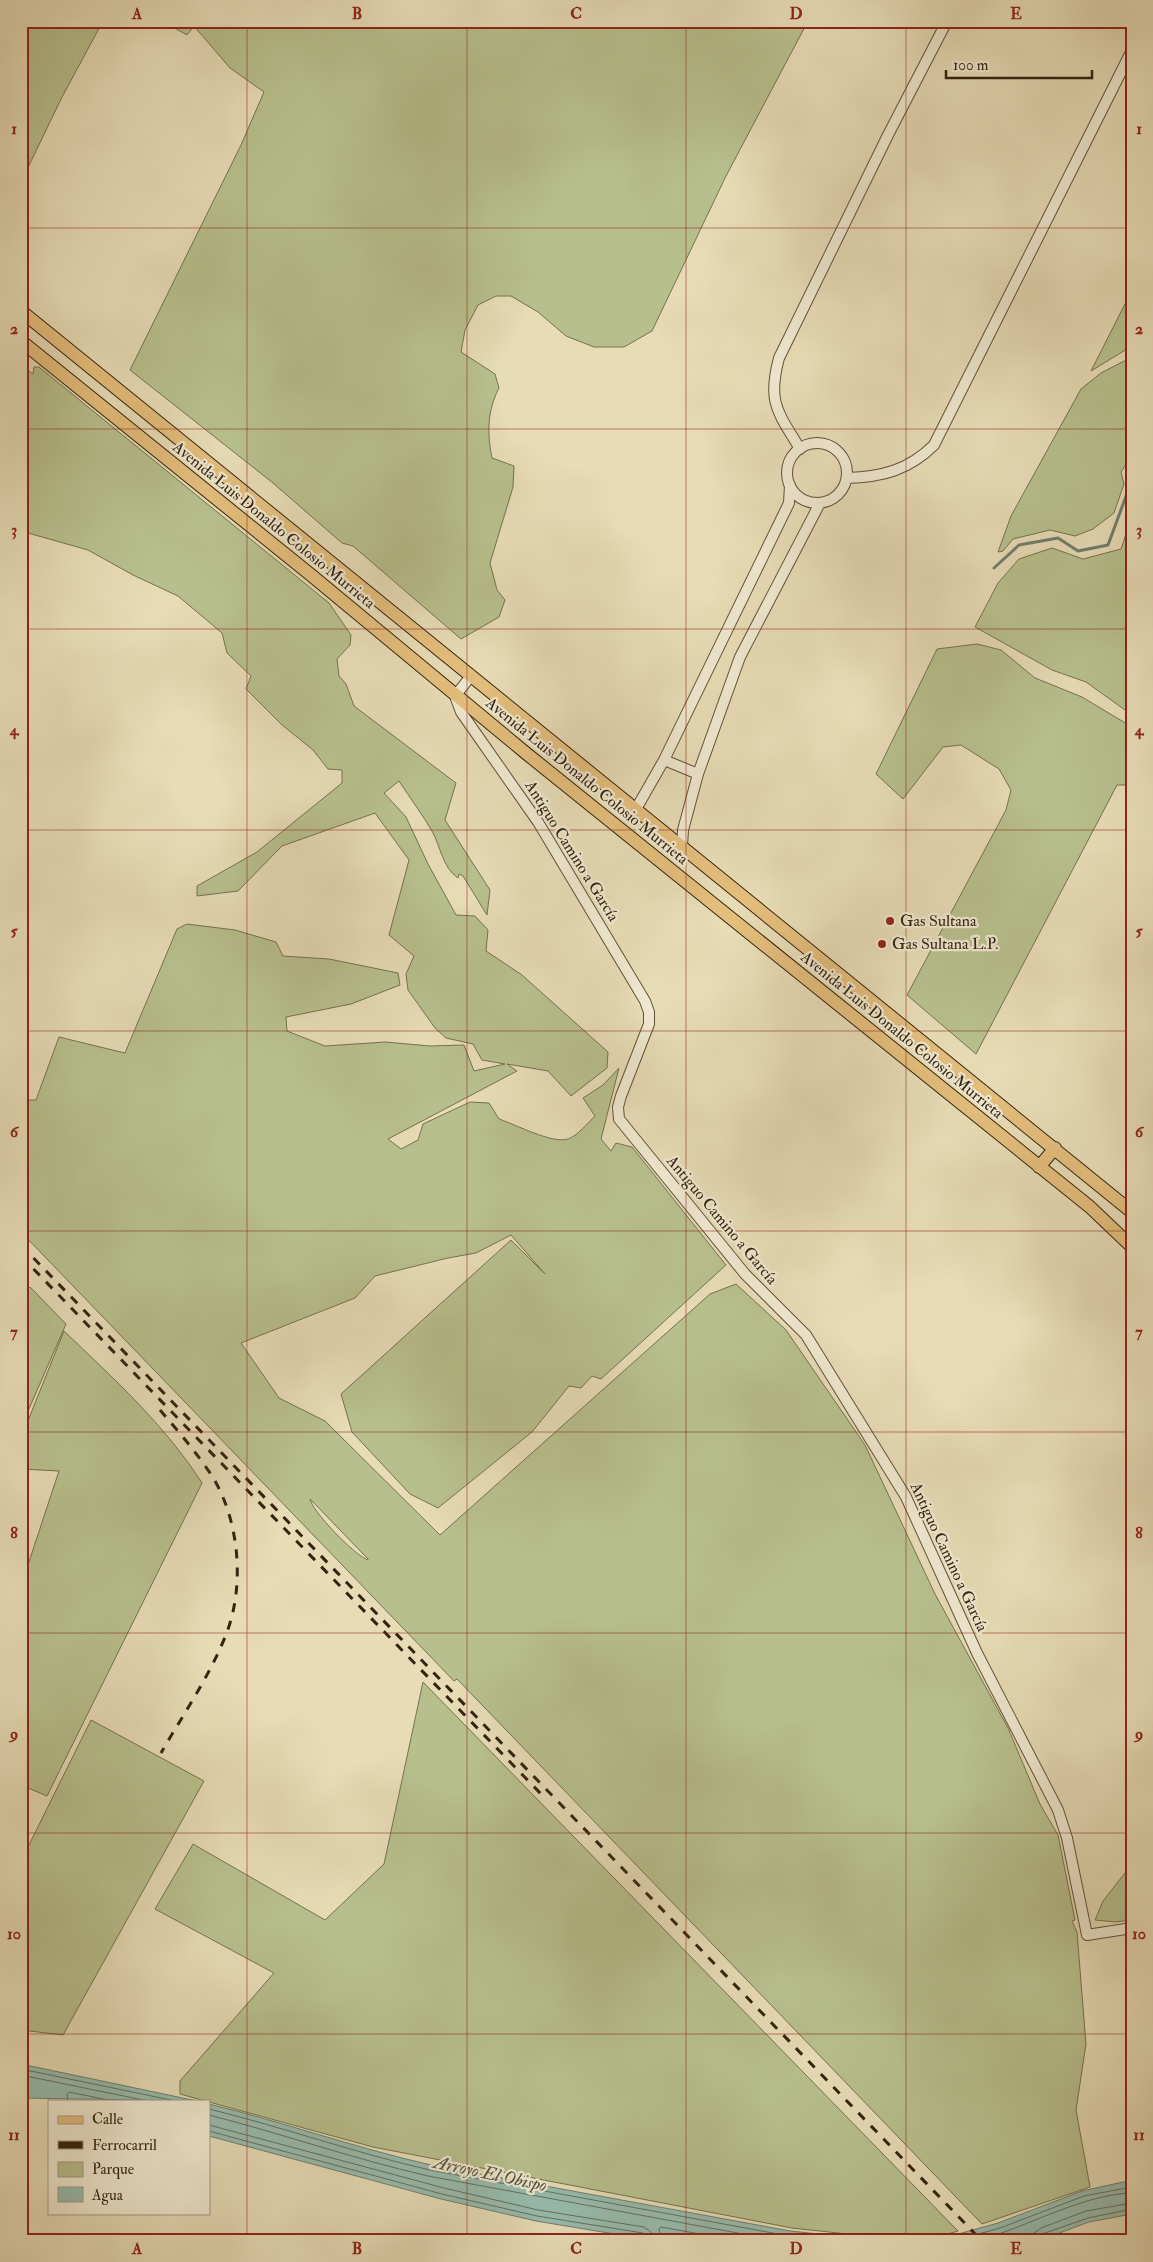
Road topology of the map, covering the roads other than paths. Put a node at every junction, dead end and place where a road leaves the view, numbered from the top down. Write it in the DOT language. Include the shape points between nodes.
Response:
graph roads {
  1 [pos="947,21"];
  2 [pos="1132,50"];
  3 [pos="21,311"];
  4 [pos="21,341"];
  5 [pos="800,450"];
  6 [pos="847,478"];
  7 [pos="790,485"];
  8 [pos="820,503"];
  9 [pos="471,676"];
  10 [pos="455,696"];
  11 [pos="664,760"];
  12 [pos="698,774"];
  13 [pos="636,809"];
  14 [pos="682,846"];
  15 [pos="1055,1148"];
  16 [pos="1039,1166"];
  17 [pos="1132,1212"];
  18 [pos="1132,1247"];
  19 [pos="1132,1928"];
  1 -- 5 [label="street" via="779,358 774,375 775,408"];
  2 -- 6 [label="street" via="934,445 905,468 870,477"];
  3 -- 9 [label="main road, Avenida Luis Donaldo Colosio Murrieta"];
  4 -- 10 [label="main road, Avenida Luis Donaldo Colosio Murrieta"];
  5 -- 6 [label="street" via="818,444 837,451 847,468"];
  5 -- 7 [label="street" via="789,466"];
  6 -- 8 [label="street" via="838,495"];
  7 -- 8 [label="street" via="802,499"];
  7 -- 11 [label="street" via="789,504"];
  8 -- 12 [label="street" via="740,657"];
  9 -- 10 [label="street"];
  9 -- 13 [label="main road, Avenida Luis Donaldo Colosio Murrieta"];
  10 -- 16 [label="main road, Avenida Luis Donaldo Colosio Murrieta"];
  10 -- 19 [label="street, Antiguo Camino a García" via="461,712 538,822 645,1001 649,1024 621,1096 618,1119 744,1274 806,1335 906,1497 977,1653 1058,1810 1087,1935"];
  11 -- 12 [label="street"];
  11 -- 13 [label="street"];
  12 -- 14 [label="street"];
  13 -- 14 [label="main road, Avenida Luis Donaldo Colosio Murrieta"];
  14 -- 15 [label="main road, Avenida Luis Donaldo Colosio Murrieta"];
  15 -- 16 [label="main road"];
  15 -- 17 [label="main road, Avenida Luis Donaldo Colosio Murrieta"];
  16 -- 18 [label="main road, Avenida Luis Donaldo Colosio Murrieta" via="1090,1207"];
}
